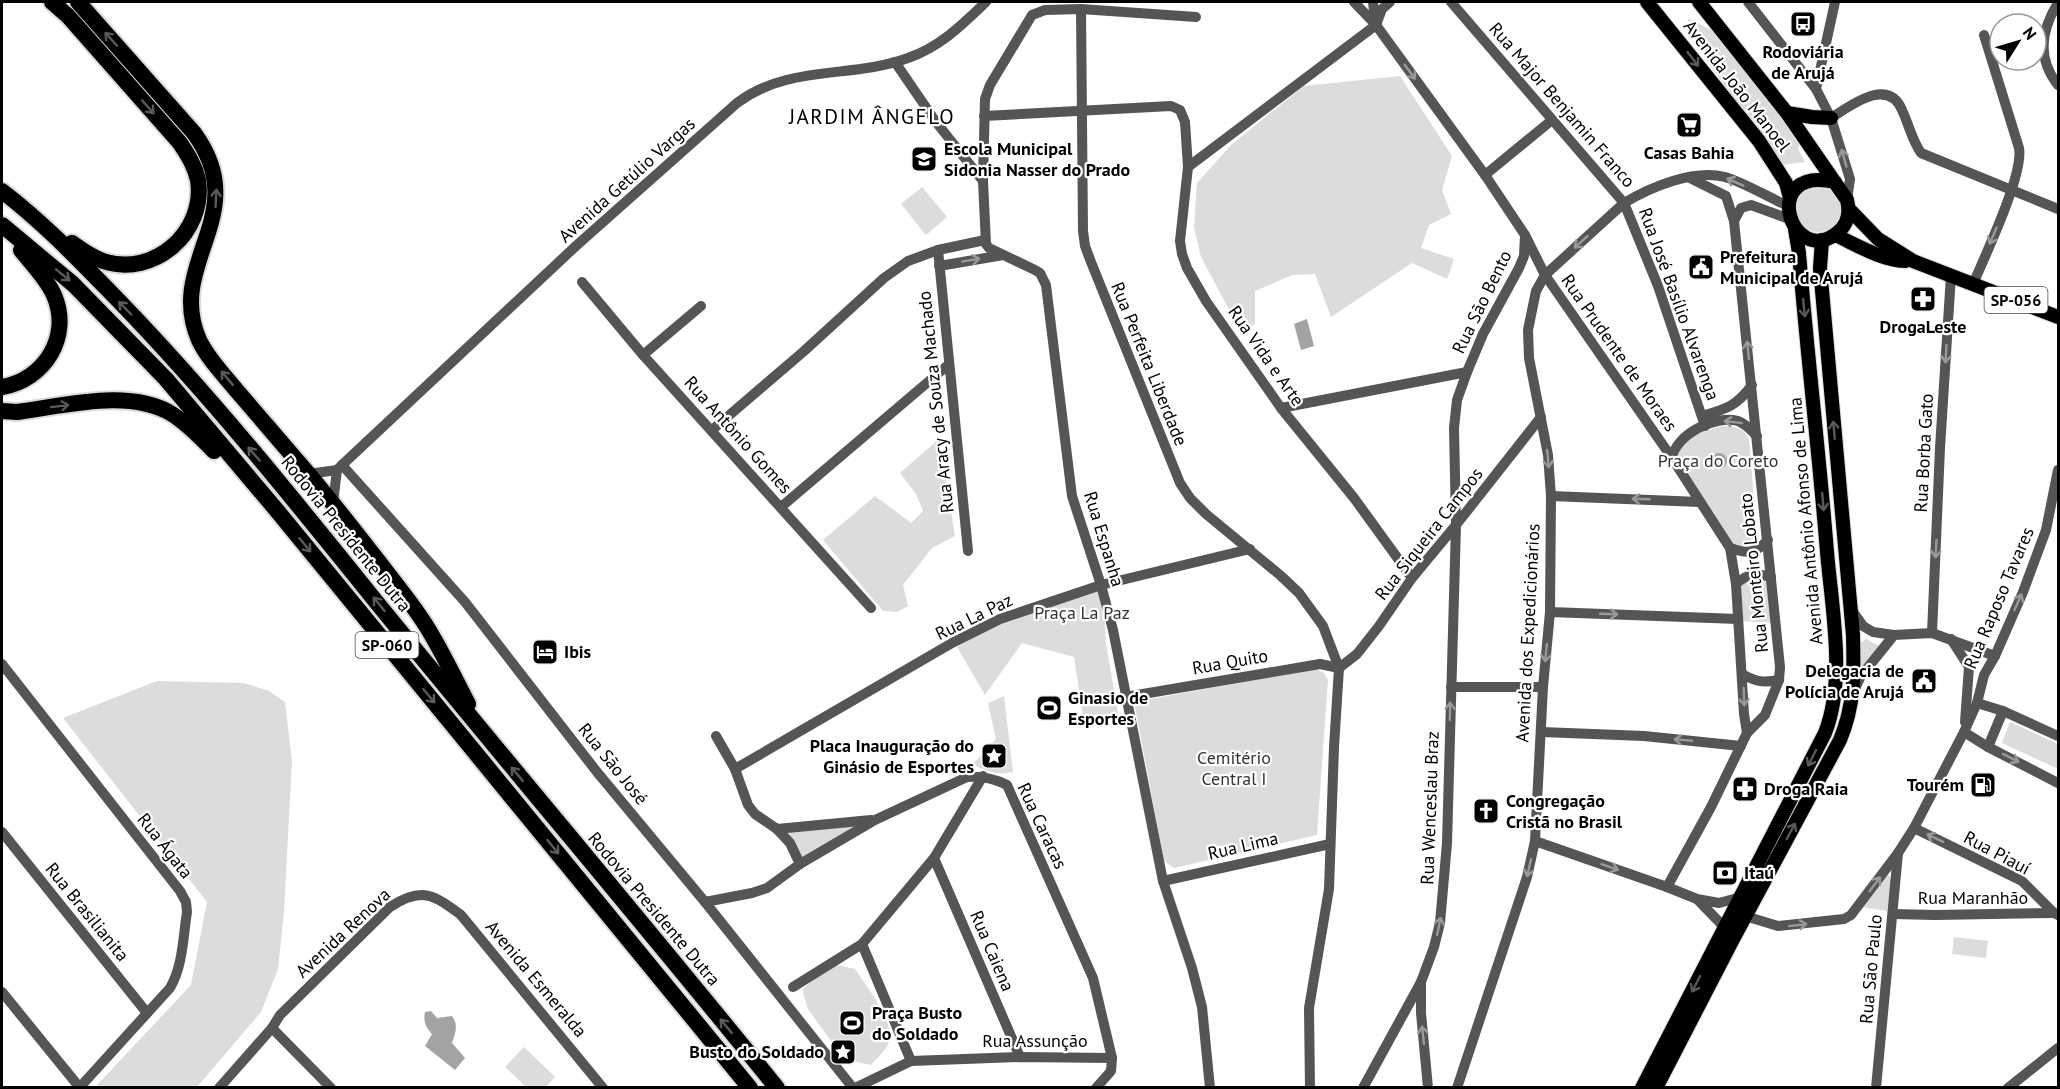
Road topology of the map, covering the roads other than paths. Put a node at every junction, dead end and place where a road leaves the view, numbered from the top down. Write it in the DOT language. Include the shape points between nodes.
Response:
graph roads {
  1 [pos="52,2"];
  2 [pos="78,2"];
  3 [pos="986,2"];
  4 [pos="1354,2"];
  5 [pos="1373,2"];
  6 [pos="1390,2"];
  7 [pos="1451,2"];
  8 [pos="1647,2"];
  9 [pos="1699,2"];
  10 [pos="1748,2"];
  11 [pos="1835,2"];
  12 [pos="2058,3"];
  13 [pos="1081,9"];
  14 [pos="1196,17"];
  15 [pos="1376,25"];
  16 [pos="1984,35"];
  17 [pos="895,62"];
  18 [pos="2058,85"];
  19 [pos="1816,89"];
  20 [pos="1083,111"];
  21 [pos="1787,113"];
  22 [pos="984,116"];
  23 [pos="1831,118"];
  24 [pos="1552,120"];
  25 [pos="1188,167"];
  26 [pos="1485,176"];
  27 [pos="1687,176"];
  28 [pos="983,181"];
  29 [pos="1834,182"];
  30 [pos="2011,189"];
  31 [pos="2,191"];
  32 [pos="18,203"];
  33 [pos="1624,203"];
  34 [pos="1848,204"];
  35 [pos="2058,209"];
  36 [pos="1790,213"];
  37 [pos="1734,221"];
  38 [pos="2,225"];
  39 [pos="1525,235"];
  40 [pos="1828,238"];
  41 [pos="985,240"];
  42 [pos="938,250"];
  43 [pos="1003,255"];
  44 [pos="1913,261"];
  45 [pos="939,266"];
  46 [pos="1545,275"];
  47 [pos="1951,275"];
  48 [pos="582,282"];
  49 [pos="1973,284"];
  50 [pos="701,306"];
  51 [pos="2058,317"];
  52 [pos="643,354"];
  53 [pos="948,365"];
  54 [pos="1467,372"];
  55 [pos="1752,385"];
  56 [pos="2,387"];
  57 [pos="1281,408"];
  58 [pos="2,411"];
  59 [pos="1541,417"];
  60 [pos="1703,421"];
  61 [pos="712,430"];
  62 [pos="1757,436"];
  63 [pos="1672,458"];
  64 [pos="339,468"];
  65 [pos="2058,470"];
  66 [pos="308,474"];
  67 [pos="1551,496"];
  68 [pos="1700,502"];
  69 [pos="333,503"];
  70 [pos="781,507"];
  71 [pos="279,513"];
  72 [pos="1456,525"];
  73 [pos="1768,540"];
  74 [pos="1730,548"];
  75 [pos="1250,549"];
  76 [pos="968,551"];
  77 [pos="1771,577"];
  78 [pos="1412,578"];
  79 [pos="1736,584"];
  80 [pos="1101,585"];
  81 [pos="871,608"];
  82 [pos="1850,608"];
  83 [pos="1832,609"];
  84 [pos="1550,612"];
  85 [pos="1738,618"];
  86 [pos="1932,633"];
  87 [pos="1894,635"];
  88 [pos="1951,639"];
  89 [pos="1995,656"];
  90 [pos="2,664"];
  91 [pos="1969,667"];
  92 [pos="1339,668"];
  93 [pos="1742,674"];
  94 [pos="1984,675"];
  95 [pos="1779,680"];
  96 [pos="1451,687"];
  97 [pos="1543,687"];
  98 [pos="1853,694"];
  99 [pos="1125,697"];
  100 [pos="1977,704"];
  101 [pos="2003,711"];
  102 [pos="482,731"];
  103 [pos="1542,732"];
  104 [pos="1964,732"];
  105 [pos="1747,733"];
  106 [pos="1825,733"];
  107 [pos="716,736"];
  108 [pos="2058,736"];
  109 [pos="1840,740"];
  110 [pos="1741,746"];
  111 [pos="1988,747"];
  112 [pos="735,769"];
  113 [pos="983,776"];
  114 [pos="2058,783"];
  115 [pos="874,820"];
  116 [pos="1914,828"];
  117 [pos="777,829"];
  118 [pos="2,832"];
  119 [pos="1535,841"];
  120 [pos="1330,844"];
  121 [pos="1898,853"];
  122 [pos="934,858"];
  123 [pos="800,864"];
  124 [pos="1757,879"];
  125 [pos="1163,881"];
  126 [pos="1667,887"];
  127 [pos="1741,897"];
  128 [pos="438,898"];
  129 [pos="1697,899"];
  130 [pos="705,902"];
  131 [pos="1893,914"];
  132 [pos="2056,914"];
  133 [pos="1745,916"];
  134 [pos="1725,928"];
  135 [pos="862,944"];
  136 [pos="1713,964"];
  137 [pos="1421,982"];
  138 [pos="794,987"];
  139 [pos="2,992"];
  140 [pos="147,1013"];
  141 [pos="272,1028"];
  142 [pos="2058,1048"];
  143 [pos="1020,1057"];
  144 [pos="1112,1058"];
  145 [pos="911,1061"];
  146 [pos="80,1087"];
  147 [pos="219,1088"];
  148 [pos="331,1088"];
  149 [pos="603,1088"];
  150 [pos="750,1088"];
  151 [pos="777,1088"];
  152 [pos="854,1088"];
  153 [pos="1096,1088"];
  154 [pos="1210,1088"];
  155 [pos="1310,1088"];
  156 [pos="1363,1088"];
  157 [pos="1428,1088"];
  158 [pos="1457,1088"];
  159 [pos="1642,1088"];
  160 [pos="1656,1088"];
  161 [pos="1876,1088"];
  162 [pos="2008,1088"];
  1 -- 32 [label="highway, one-way" via="180,143 192,160 198,181 198,203 186,233 171,249 154,259 125,264 105,262 87,254"];
  66 -- 2 [label="highway, one-way" via="210,359 195,330 192,282 213,219 216,197 215,175 208,154 194,133"];
  3 -- 17 [label="street, Avenida Getúlio Vargas" via="942,41"];
  4 -- 15 [label="street, Rua Prudente de Moraes"];
  5 -- 15 [label="street"];
  6 -- 15 [label="street" via="1382,9"];
  7 -- 24 [label="street, Rua Major Benjamin Franco"];
  8 -- 36 [label="main road, Avenida João Manoel, one-way" via="1760,141 1786,183"];
  9 -- 21 [label="main road, Avenida João Manoel"];
  10 -- 19 [label="street"];
  11 -- 19 [label="street"];
  12 -- 18 [label="street" via="2045,34 2043,52 2046,66"];
  13 -- 14 [label="street"];
  13 -- 20 [label="street, Rua Perfeita Liberdade"];
  13 -- 22 [label="street" via="1045,10 1028,20 990,85"];
  15 -- 25 [label="street"];
  15 -- 26 [label="street, Rua Prudente de Moraes, one-way"];
  16 -- 30 [label="street" via="2020,154"];
  17 -- 28 [label="street"];
  17 -- 64 [label="street, Avenida Getúlio Vargas" via="785,79 746,96 577,245"];
  19 -- 23 [label="street"];
  20 -- 22 [label="street"];
  20 -- 25 [label="street, Rua Vida e Arte" via="1171,106 1180,110 1185,122"];
  20 -- 75 [label="street, Rua Perfeita Liberdade" via="1083,231 1090,262 1180,483 1206,514"];
  21 -- 23 [label="main road"];
  21 -- 29 [label="main road, Avenida João Manoel"];
  22 -- 28 [label="street"];
  23 -- 30 [label="street" via="1864,98 1879,93 1892,96 1901,106 1921,153"];
  34 -- 23 [label="street, one-way" via="1850,179"];
  24 -- 26 [label="street"];
  24 -- 33 [label="street, Rua Major Benjamin Franco"];
  25 -- 57 [label="street, Rua Vida e Arte" via="1180,241 1184,261 1206,301"];
  26 -- 39 [label="street, Rua Prudente de Moraes"];
  27 -- 33 [label="street, Avenida dos Expedicionários"];
  36 -- 27 [label="street, Avenida dos Expedicionários, one-way" via="1724,177"];
  27 -- 37 [label="street, Rua Monteiro Lobato" via="1726,196"];
  28 -- 41 [label="street"];
  29 -- 34 [label="main road, SP-056"];
  29 -- 36 [label="main road" via="1808,181 1794,191"];
  30 -- 35 [label="street"];
  30 -- 49 [label="street, one-way"];
  31 -- 32 [label="highway, Rodovia Presidente Dutra / SP-060"];
  102 -- 32 [label="highway, Rodovia Presidente Dutra / SP-060, one-way" via="179,366 87,268"];
  33 -- 46 [label="street, Avenida dos Expedicionários, one-way"];
  33 -- 60 [label="street, Rua José Basílio Alvarenga" via="1658,286"];
  34 -- 40 [label="main road" via="1842,229"];
  34 -- 44 [label="main road, SP-056" via="1878,239"];
  36 -- 37 [label="street" via="1751,205 1741,208"];
  36 -- 40 [label="main road, SP-056" via="1803,236 1812,240"];
  36 -- 83 [label="main road, Avenida Antônio Afonso de Lima, one-way" via="1799,253"];
  55 -- 37 [label="street, Rua Monteiro Lobato, one-way"];
  38 -- 56 [label="highway" via="49,285 60,322 54,350 43,366 28,378"];
  38 -- 71 [label="highway, Rodovia Presidente Dutra / SP-060, one-way" via="73,284 166,379"];
  39 -- 46 [label="street, Rua Prudente de Moraes"];
  39 -- 54 [label="street, Rua São Bento" via="1519,268"];
  40 -- 44 [label="main road, SP-056" via="1897,260"];
  82 -- 40 [label="main road, Avenida Antônio Afonso de Lima, one-way" via="1820,268"];
  41 -- 42 [label="street"];
  41 -- 43 [label="street, Rua Espanha" via="989,248"];
  42 -- 45 [label="street, Rua Aracy de Souza Machado"];
  42 -- 61 [label="street" via="908,261 884,278"];
  45 -- 43 [label="street, one-way"];
  43 -- 80 [label="street, Rua Espanha" via="1040,273 1046,285 1072,496"];
  44 -- 47 [label="main road, SP-056"];
  45 -- 53 [label="street, Rua Aracy de Souza Machado"];
  46 -- 59 [label="street, Avenida dos Expedicionários" via="1536,291 1528,330 1529,358"];
  46 -- 63 [label="street, Rua Prudente de Moraes"];
  47 -- 49 [label="main road, SP-056"];
  47 -- 86 [label="street, Rua Borba Gato, one-way"];
  48 -- 52 [label="street, Rua Antônio Gomes"];
  49 -- 51 [label="main road, SP-056"];
  50 -- 52 [label="street"];
  52 -- 61 [label="street, Rua Antônio Gomes"];
  53 -- 70 [label="street"];
  53 -- 76 [label="street, Rua Aracy de Souza Machado"];
  54 -- 57 [label="street"];
  54 -- 72 [label="street, Rua São Bento" via="1457,400 1454,428"];
  55 -- 60 [label="street" via="1742,400"];
  55 -- 62 [label="street, Rua Monteiro Lobato"];
  57 -- 78 [label="street, Rua Vida e Arte"];
  58 -- 71 [label="highway, one-way" via="113,400 159,407 189,427"];
  59 -- 67 [label="street, Avenida dos Expedicionários, one-way"];
  59 -- 72 [label="street, Rua Siqueira Campos"];
  62 -- 60 [label="street, one-way" via="1737,421"];
  60 -- 63 [label="street" via="1678,443"];
  61 -- 70 [label="street, Rua Antônio Gomes"];
  62 -- 73 [label="street, Rua Monteiro Lobato"];
  63 -- 68 [label="street, Rua Prudente de Moraes"];
  64 -- 66 [label="street"];
  64 -- 69 [label="street"];
  64 -- 130 [label="street, Rua São José" via="465,602 597,772"];
  89 -- 65 [label="street, Rua Raposo Tavares, one-way" via="2046,530"];
  66 -- 69 [label="highway"];
  68 -- 67 [label="street, one-way"];
  67 -- 84 [label="street, Avenida dos Expedicionários"];
  68 -- 74 [label="street, Rua Prudente de Moraes"];
  69 -- 102 [label="highway" via="424,623"];
  70 -- 81 [label="street, Rua Antônio Gomes"];
  71 -- 150 [label="highway, Rodovia Presidente Dutra / SP-060, one-way"];
  72 -- 78 [label="street, Rua Siqueira Campos"];
  72 -- 96 [label="street, Rua Wenceslau Braz"];
  73 -- 74 [label="street" via="1754,551"];
  73 -- 77 [label="street, Rua Monteiro Lobato"];
  74 -- 79 [label="street, Rua Prudente de Moraes"];
  75 -- 80 [label="street, Rua La Paz"];
  75 -- 92 [label="street, Rua Perfeita Liberdade" via="1299,593 1323,626"];
  77 -- 79 [label="street" via="1748,574"];
  77 -- 95 [label="street, Rua Monteiro Lobato"];
  78 -- 92 [label="street, Rua Siqueira Campos" via="1357,654"];
  79 -- 85 [label="street, Rua Prudente de Moraes"];
  80 -- 99 [label="street, Rua Espanha"];
  80 -- 112 [label="street, Rua La Paz" via="1000,619"];
  82 -- 83 [label="main road"];
  82 -- 87 [label="street" via="1863,626"];
  82 -- 98 [label="main road, Avenida Antônio Afonso de Lima"];
  83 -- 106 [label="main road, Avenida Antônio Afonso de Lima" via="1836,686"];
  84 -- 85 [label="street, one-way"];
  84 -- 97 [label="street, Avenida dos Expedicionários, one-way"];
  85 -- 93 [label="street, Rua Prudente de Moraes"];
  86 -- 87 [label="street"];
  86 -- 88 [label="street"];
  87 -- 98 [label="street" via="1861,676"];
  88 -- 89 [label="street"];
  88 -- 91 [label="street"];
  89 -- 94 [label="street, Rua Raposo Tavares"];
  90 -- 140 [label="street, Rua Ágata" via="186,902 178,971 170,988"];
  91 -- 94 [label="street"];
  91 -- 104 [label="street"];
  92 -- 99 [label="street, Rua Quito" via="1320,664"];
  92 -- 120 [label="street"];
  93 -- 95 [label="street" via="1759,682"];
  93 -- 105 [label="street, Rua Prudente de Moraes, one-way"];
  94 -- 100 [label="street, Rua Raposo Tavares"];
  95 -- 105 [label="street, Rua Monteiro Lobato" via="1765,716"];
  96 -- 97 [label="street"];
  137 -- 96 [label="street, Rua Wenceslau Braz, one-way" via="1434,947 1443,901"];
  97 -- 103 [label="street, Avenida dos Expedicionários"];
  98 -- 109 [label="main road, Avenida Antônio Afonso de Lima"];
  99 -- 125 [label="street, Rua Espanha"];
  100 -- 101 [label="street"];
  100 -- 104 [label="street, Rua Raposo Tavares"];
  101 -- 108 [label="street"];
  101 -- 111 [label="street"];
  151 -- 102 [label="highway, Rodovia Presidente Dutra / SP-060, one-way"];
  110 -- 103 [label="street, one-way" via="1644,736"];
  103 -- 119 [label="street, Avenida dos Expedicionários"];
  104 -- 111 [label="street"];
  104 -- 116 [label="street, Rua Raposo Tavares"];
  105 -- 110 [label="street"];
  106 -- 109 [label="main road"];
  106 -- 124 [label="main road, Avenida Antônio Afonso de Lima, one-way"];
  107 -- 112 [label="street"];
  124 -- 109 [label="main road, Avenida Antônio Afonso de Lima, one-way"];
  110 -- 126 [label="street"];
  111 -- 114 [label="street, one-way"];
  112 -- 117 [label="street" via="748,805"];
  113 -- 115 [label="street" via="967,777"];
  113 -- 122 [label="street"];
  113 -- 144 [label="street, Rua Caracas" via="1007,785 1093,978"];
  115 -- 117 [label="street"];
  115 -- 123 [label="street"];
  116 -- 121 [label="street, Rua Raposo Tavares"];
  132 -- 116 [label="street, Rua Piauí, one-way" via="2022,881"];
  117 -- 123 [label="street" via="796,851"];
  118 -- 140 [label="street, Rua Brasilianita"];
  119 -- 126 [label="street, one-way"];
  119 -- 158 [label="street, Avenida dos Expedicionários, one-way" via="1527,877"];
  120 -- 125 [label="street, Rua Lima"];
  120 -- 155 [label="street" via="1329,889 1310,1008"];
  121 -- 131 [label="street, Rua São Paulo"];
  133 -- 121 [label="street, Rua Raposo Tavares, one-way" via="1778,926 1844,919"];
  122 -- 135 [label="street"];
  122 -- 143 [label="street, Rua Caiena"];
  123 -- 130 [label="street" via="767,888"];
  124 -- 127 [label="main road, Avenida Antônio Afonso de Lima"];
  124 -- 133 [label="main road, Avenida Antônio Afonso de Lima"];
  125 -- 154 [label="street, Rua Espanha" via="1202,1007"];
  126 -- 129 [label="street"];
  127 -- 129 [label="street" via="1723,903"];
  127 -- 134 [label="main road, Avenida Antônio Afonso de Lima"];
  128 -- 141 [label="street, Avenida Renova" via="419,895 403,898 390,907 280,1015"];
  128 -- 149 [label="street, Avenida Esmeralda" via="461,915"];
  129 -- 134 [label="street"];
  130 -- 152 [label="street, Rua São José"];
  131 -- 132 [label="street, Rua Maranhão"];
  131 -- 161 [label="street, Rua São Paulo"];
  133 -- 136 [label="main road, Avenida Antônio Afonso de Lima"];
  134 -- 136 [label="main road, Avenida Antônio Afonso de Lima"];
  135 -- 138 [label="street"];
  135 -- 145 [label="street"];
  136 -- 159 [label="main road, Avenida Antônio Afonso de Lima, one-way"];
  136 -- 160 [label="main road, Avenida Antônio Afonso de Lima"];
  137 -- 156 [label="street"];
  157 -- 137 [label="street, Rua Wenceslau Braz, one-way"];
  139 -- 146 [label="street"];
  140 -- 146 [label="street, Rua Ágata"];
  141 -- 147 [label="street, Avenida Renova"];
  141 -- 148 [label="street"];
  142 -- 162 [label="street"];
  143 -- 144 [label="street, Rua Assunção"];
  143 -- 145 [label="street, Rua Assunção"];
  144 -- 153 [label="street" via="1111,1071"];
  145 -- 152 [label="street, Rua Assunção"];
}
